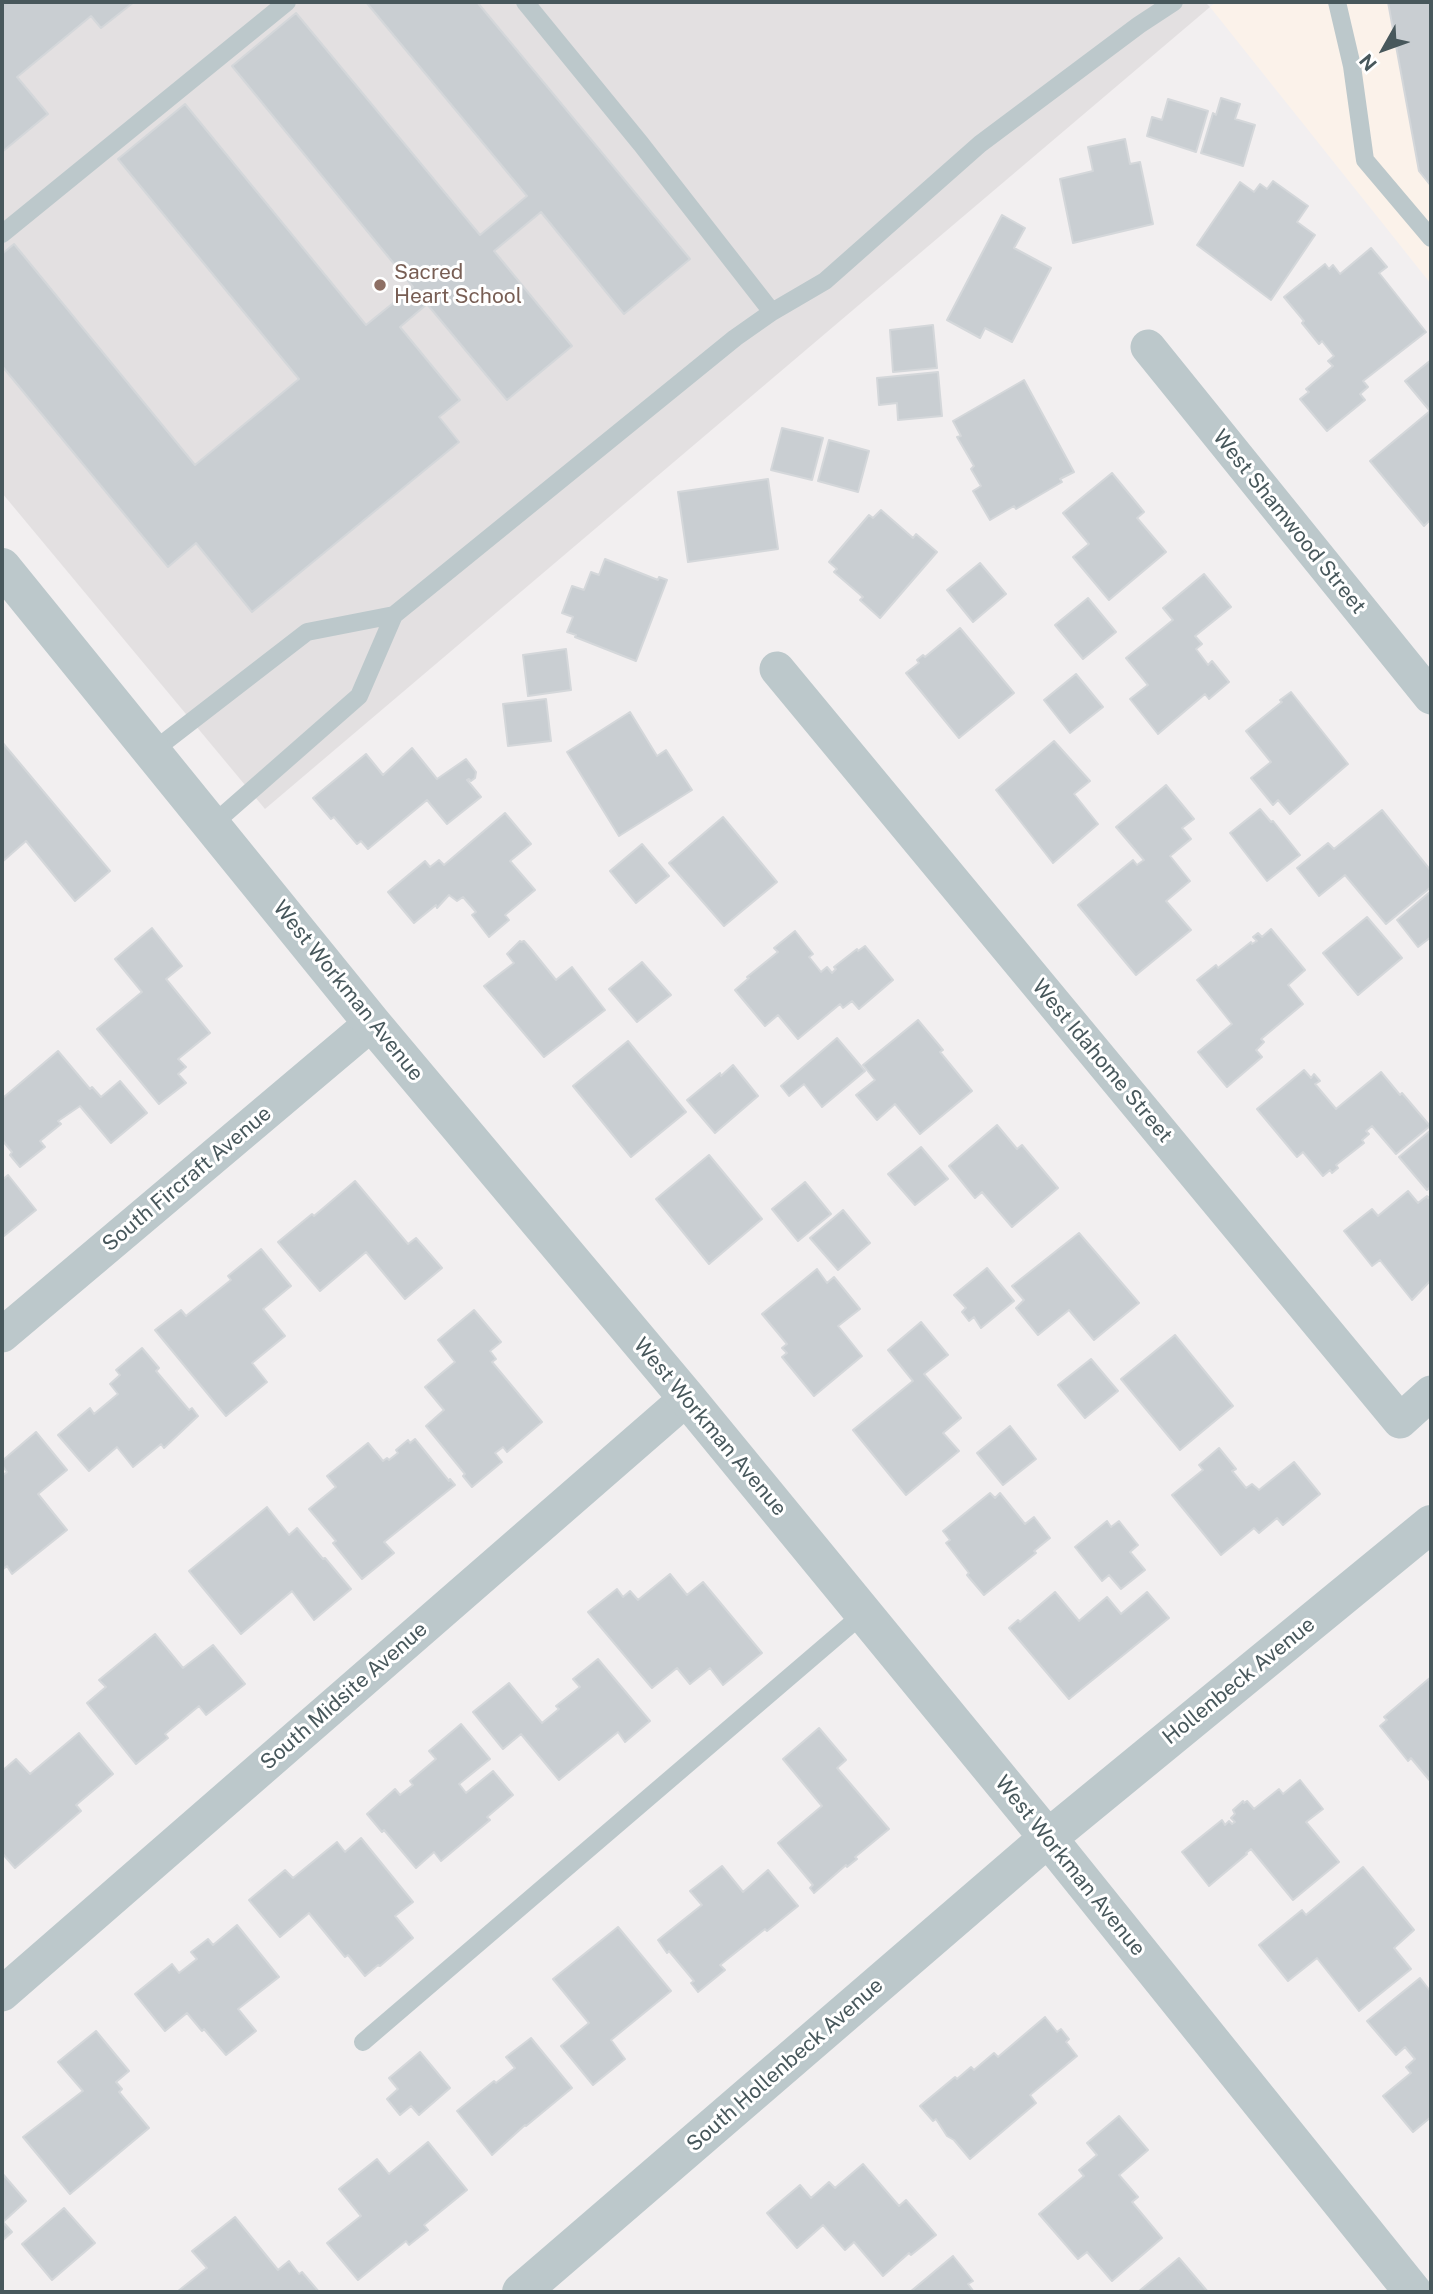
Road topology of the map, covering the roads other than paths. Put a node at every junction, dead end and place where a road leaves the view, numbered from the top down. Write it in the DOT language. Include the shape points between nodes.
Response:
graph roads {
  1 [pos="287,2"];
  2 [pos="525,2"];
  3 [pos="1337,2"];
  4 [pos="1170,3"];
  5 [pos="2,233"];
  6 [pos="1431,238"];
  7 [pos="772,312"];
  8 [pos="1148,347"];
  9 [pos="2,569"];
  10 [pos="394,615"];
  11 [pos="777,670"];
  12 [pos="1431,697"];
  13 [pos="153,751"];
  14 [pos="212,825"];
  15 [pos="372,1023"];
  16 [pos="2,1335"];
  17 [pos="1431,1393"];
  18 [pos="687,1398"];
  19 [pos="1431,1524"];
  20 [pos="864,1613"];
  21 [pos="1048,1838"];
  22 [pos="2,1994"];
  23 [pos="363,2042"];
  24 [pos="522,2292"];
  25 [pos="1413,2292"];
  1 -- 5 [label="lane"];
  2 -- 7 [label="lane"];
  3 -- 6 [label="lane" via="1352,66 1365,160"];
  4 -- 7 [label="lane" via="980,144 825,281"];
  7 -- 10 [label="lane"];
  8 -- 12 [label="street, West Shamwood Street"];
  9 -- 13 [label="street, West Workman Avenue"];
  10 -- 13 [label="lane" via="307,632"];
  10 -- 14 [label="lane" via="359,696"];
  11 -- 17 [label="street, West Idahome Street" via="1400,1421"];
  13 -- 14 [label="street, West Workman Avenue"];
  14 -- 15 [label="street, West Workman Avenue"];
  15 -- 16 [label="street, South Fircraft Avenue"];
  15 -- 18 [label="street, West Workman Avenue"];
  18 -- 20 [label="street, West Workman Avenue"];
  18 -- 22 [label="street, South Midsite Avenue"];
  19 -- 21 [label="street, Hollenbeck Avenue"];
  20 -- 21 [label="street, West Workman Avenue"];
  20 -- 23 [label="lane"];
  21 -- 24 [label="street, South Hollenbeck Avenue"];
  21 -- 25 [label="street, West Workman Avenue"];
}
